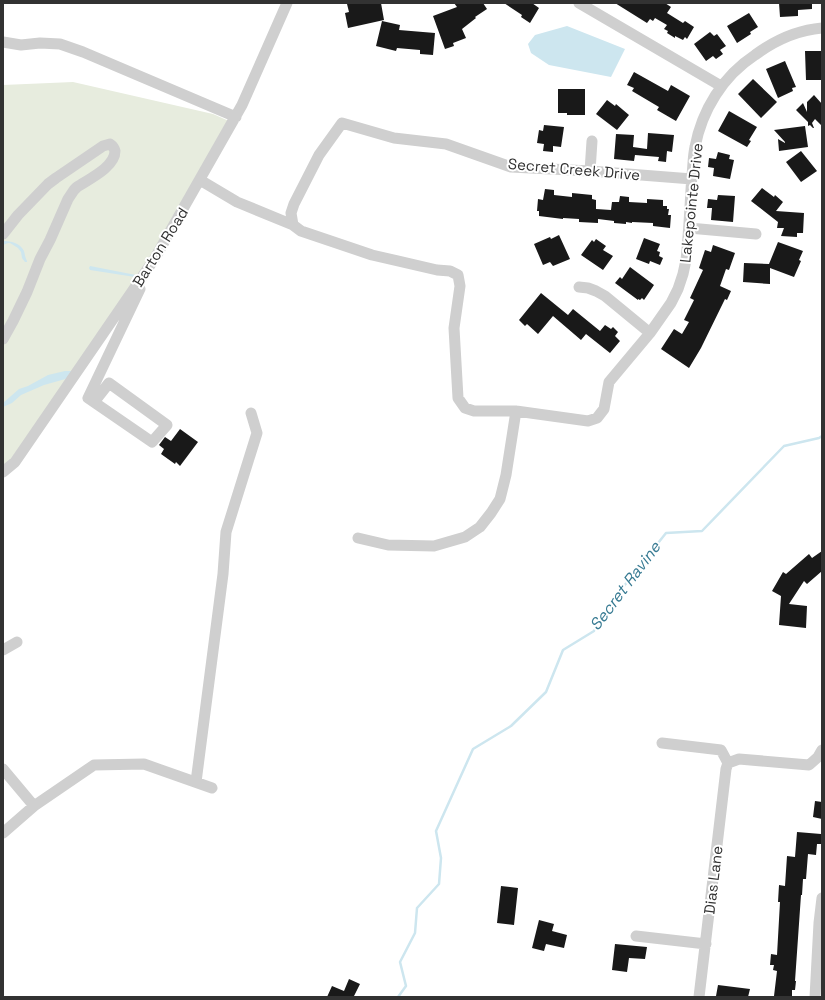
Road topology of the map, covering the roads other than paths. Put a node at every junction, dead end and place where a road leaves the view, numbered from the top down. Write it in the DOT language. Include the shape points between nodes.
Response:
graph roads {
  1 [pos="287,3"];
  2 [pos="579,3"];
  3 [pos="822,28"];
  4 [pos="3,42"];
  5 [pos="721,86"];
  6 [pos="236,117"];
  7 [pos="592,141"];
  8 [pos="590,171"];
  9 [pos="692,178"];
  10 [pos="200,180"];
  11 [pos="293,225"];
  12 [pos="689,228"];
  13 [pos="3,234"];
  14 [pos="756,234"];
  15 [pos="155,258"];
  16 [pos="579,287"];
  17 [pos="650,333"];
  18 [pos="3,339"];
  19 [pos="94,402"];
  20 [pos="516,411"];
  21 [pos="251,413"];
  22 [pos="3,472"];
  23 [pos="358,538"];
  24 [pos="17,642"];
  25 [pos="3,650"];
  26 [pos="662,743"];
  27 [pos="822,750"];
  28 [pos="728,763"];
  29 [pos="3,769"];
  30 [pos="196,782"];
  31 [pos="212,788"];
  32 [pos="34,806"];
  33 [pos="3,833"];
  34 [pos="822,898"];
  35 [pos="636,936"];
  36 [pos="706,944"];
  37 [pos="818,993"];
  38 [pos="699,997"];
  1 -- 6 [label="street, Barton Road"];
  2 -- 5 [label="street"];
  3 -- 5 [label="street, Lakepointe Drive" via="799,32 762,49 729,76"];
  4 -- 6 [label="street" via="21,45 60,44"];
  5 -- 9 [label="street, Lakepointe Drive" via="701,123"];
  6 -- 10 [label="street, Barton Road"];
  7 -- 8 [label="street"];
  8 -- 9 [label="street, Secret Creek Drive"];
  8 -- 11 [label="street, Secret Creek Drive" via="511,167 446,144 394,138 342,124 318,156 294,204 291,213"];
  9 -- 12 [label="street, Lakepointe Drive"];
  10 -- 11 [label="street" via="237,202"];
  10 -- 15 [label="street, Barton Road"];
  11 -- 20 [label="street" via="301,231 372,255 450,271 458,275 460,286 454,328 458,398 464,408 474,411"];
  12 -- 14 [label="street"];
  12 -- 17 [label="street, Lakepointe Drive" via="686,260 678,289"];
  13 -- 18 [label="street" via="48,184 103,146 110,144 114,147 113,161 71,194"];
  15 -- 19 [label="street" via="88,398"];
  15 -- 22 [label="street, Barton Road" via="15,462"];
  16 -- 17 [label="street" via="605,296"];
  17 -- 20 [label="street, Lakepointe Drive" via="609,382 604,409 597,418 588,421"];
  19 -- 19 [label="street" via="152,442 167,425 109,383"];
  20 -- 23 [label="street" via="500,499 480,526 465,537 434,546 388,545"];
  21 -- 30 [label="street" via="257,432 226,532 223,574"];
  24 -- 25 [label="street"];
  26 -- 28 [label="street" via="721,750"];
  27 -- 28 [label="street" via="809,765 739,759"];
  28 -- 36 [label="street, Dias Lane"];
  29 -- 32 [label="street"];
  30 -- 31 [label="street"];
  30 -- 32 [label="street" via="144,764 94,764"];
  32 -- 33 [label="street"];
  34 -- 37 [label="street"];
  35 -- 36 [label="street"];
  36 -- 38 [label="street, Dias Lane"];
}
